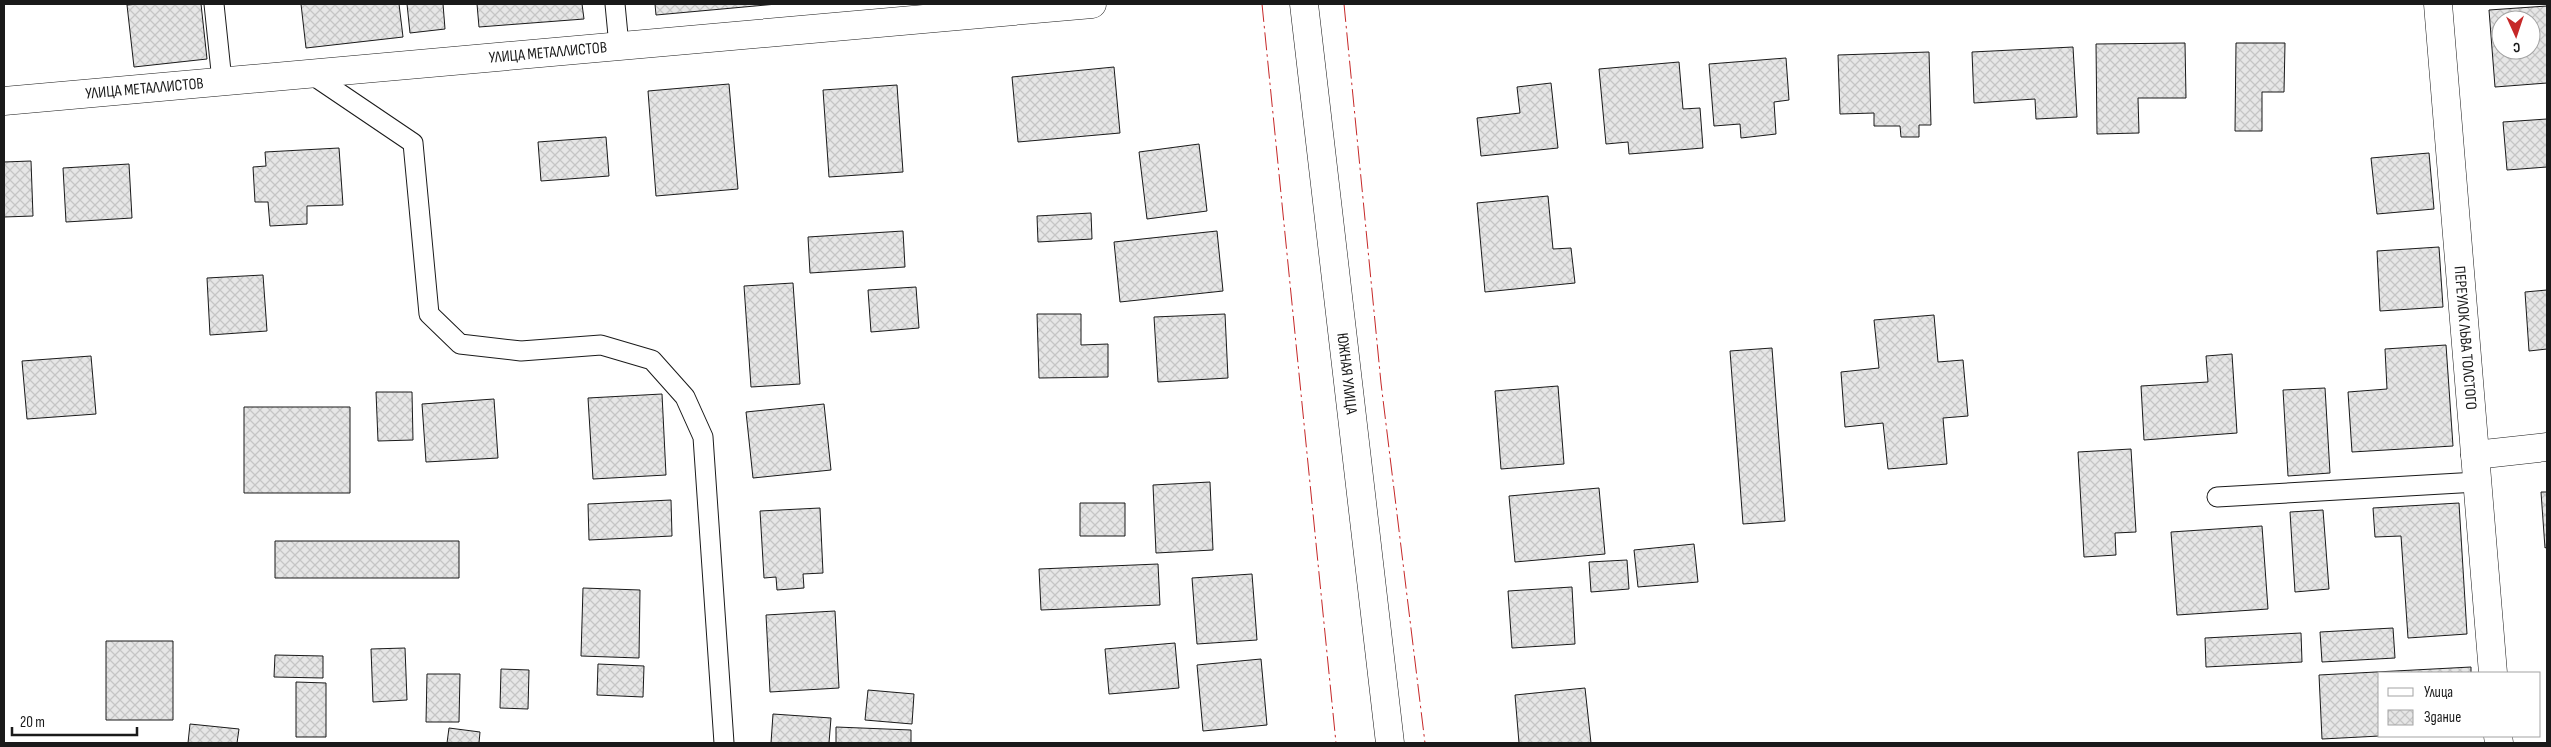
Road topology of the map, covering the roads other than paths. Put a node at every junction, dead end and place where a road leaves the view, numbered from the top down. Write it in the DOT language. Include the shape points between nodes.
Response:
graph roads {
  1 [pos="214,4"];
  2 [pos="615,4"];
  3 [pos="1092,4"];
  4 [pos="1304,4"];
  5 [pos="2438,4"];
  6 [pos="619,46"];
  7 [pos="311,74"];
  8 [pos="222,81"];
  9 [pos="4,101"];
  10 [pos="2547,447"];
  11 [pos="2475,455"];
  12 [pos="2477,482"];
  13 [pos="2217,498"];
  14 [pos="2493,672"];
  15 [pos="724,743"];
  16 [pos="1390,743"];
  1 -- 8 [label="lane"];
  2 -- 6 [label="lane"];
  3 -- 6 [label="street, УЛИЦА МЕТАЛЛИСТОВ"];
  4 -- 16 [label="street, ЮЖНАЯ УЛИЦА"];
  5 -- 11 [label="street, ПЕРЕУЛОК ЛЬВА ТОЛСТОГО"];
  6 -- 7 [label="street, УЛИЦА МЕТАЛЛИСТОВ"];
  7 -- 8 [label="street, УЛИЦА МЕТАЛЛИСТОВ"];
  7 -- 15 [label="lane" via="413,143 430,314 460,344 521,350 601,345 652,360 685,397 703,437"];
  8 -- 9 [label="street, УЛИЦА МЕТАЛЛИСТОВ"];
  10 -- 11 [label="street"];
  11 -- 12 [label="street, ПЕРЕУЛОК ЛЬВА ТОЛСТОГО"];
  12 -- 13 [label="lane"];
  12 -- 14 [label="street, ПЕРЕУЛОК ЛЬВА ТОЛСТОГО"];
}
